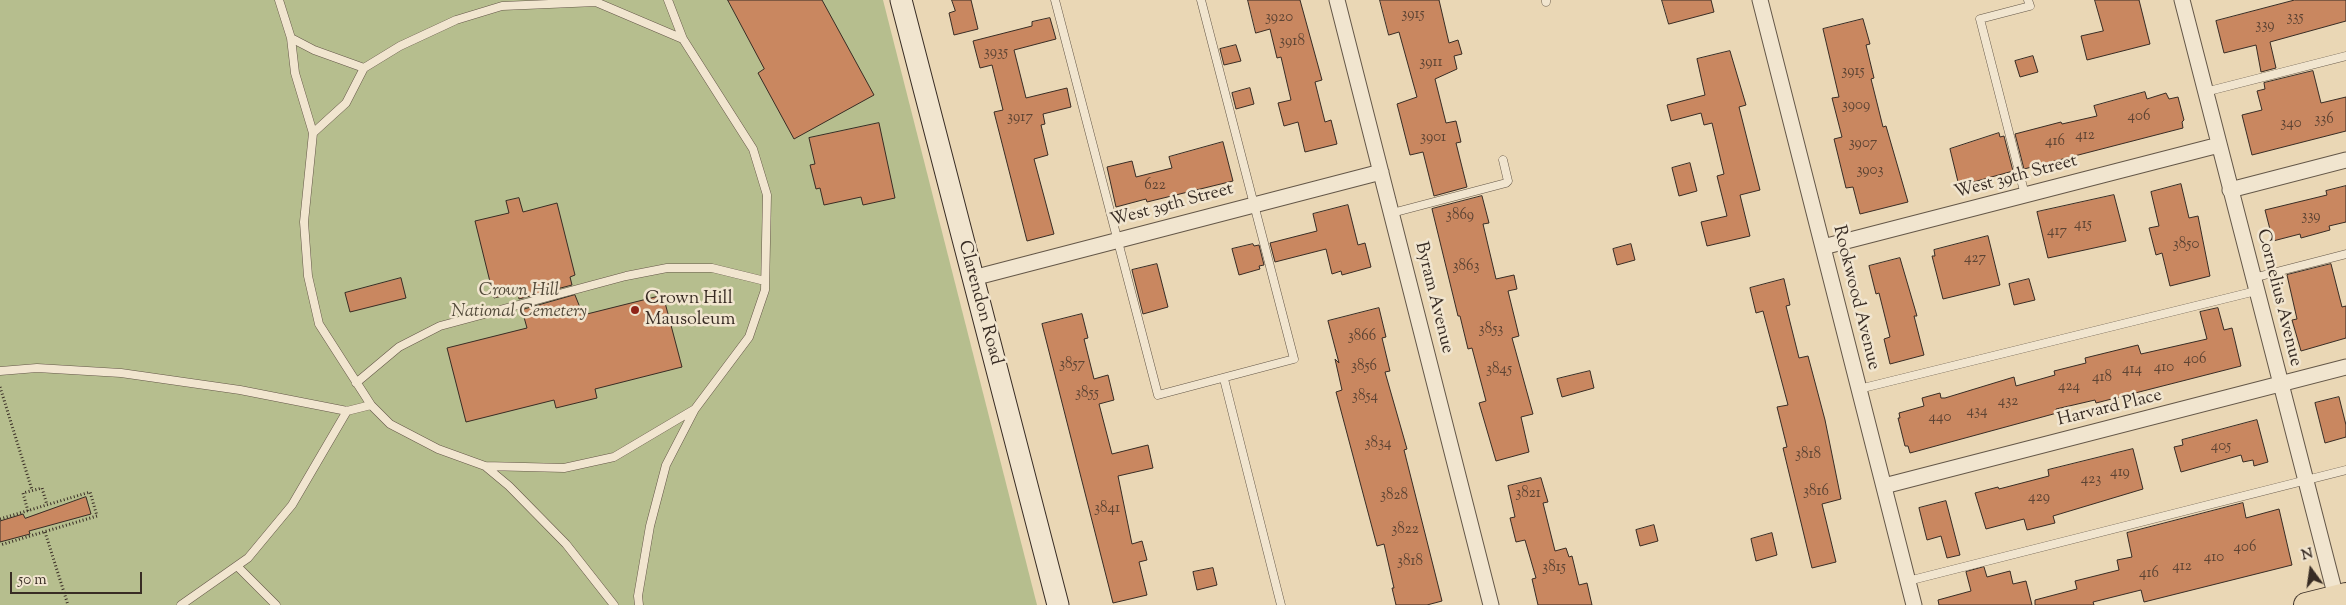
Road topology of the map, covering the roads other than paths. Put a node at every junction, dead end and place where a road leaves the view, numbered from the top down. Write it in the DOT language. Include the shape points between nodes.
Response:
graph roads {
  1 [pos="279,0"];
  2 [pos="668,0"];
  3 [pos="901,0"];
  4 [pos="1055,0"];
  5 [pos="1201,0"];
  6 [pos="1337,0"];
  7 [pos="1760,0"];
  8 [pos="2028,0"];
  9 [pos="597,1"];
  10 [pos="2187,1"];
  11 [pos="291,38"];
  12 [pos="683,38"];
  13 [pos="2346,56"];
  14 [pos="364,68"];
  15 [pos="2206,92"];
  16 [pos="312,133"];
  17 [pos="2219,145"];
  18 [pos="1503,160"];
  19 [pos="2346,160"];
  20 [pos="1381,172"];
  21 [pos="2230,190"];
  22 [pos="2024,195"];
  23 [pos="1254,205"];
  24 [pos="1392,212"];
  25 [pos="1117,240"];
  26 [pos="1823,247"];
  27 [pos="2346,254"];
  28 [pos="973,278"];
  29 [pos="765,281"];
  30 [pos="2255,285"];
  31 [pos="2346,368"];
  32 [pos="0,371"];
  33 [pos="1224,379"];
  34 [pos="356,383"];
  35 [pos="2280,384"];
  36 [pos="1859,389"];
  37 [pos="371,405"];
  38 [pos="695,409"];
  39 [pos="347,412"];
  40 [pos="485,466"];
  41 [pos="2346,470"];
  42 [pos="2305,481"];
  43 [pos="1884,486"];
  44 [pos="237,566"];
  45 [pos="1908,581"];
  46 [pos="2340,599"];
  47 [pos="181,605"];
  48 [pos="276,605"];
  49 [pos="614,605"];
  50 [pos="640,605"];
  51 [pos="1058,605"];
  52 [pos="1281,605"];
  53 [pos="1491,605"];
  54 [pos="1914,605"];
  55 [pos="2306,605"];
  1 -- 11 [label="lane"];
  2 -- 12 [label="lane"];
  3 -- 28 [label="street, Clarendon Road"];
  4 -- 25 [label="lane"];
  5 -- 23 [label="lane"];
  6 -- 20 [label="street, Byram Avenue"];
  7 -- 26 [label="street, Rookwood Avenue"];
  8 -- 22 [label="lane" via="2030,6 1980,19"];
  9 -- 12 [label="lane"];
  9 -- 14 [label="lane" via="502,6 456,20 400,46"];
  10 -- 15 [label="street, Cornelius Avenue"];
  11 -- 14 [label="lane"];
  11 -- 16 [label="lane" via="295,73"];
  12 -- 29 [label="lane" via="752,149 767,196"];
  13 -- 15 [label="lane"];
  14 -- 16 [label="lane" via="346,102"];
  15 -- 17 [label="street, Cornelius Avenue"];
  16 -- 34 [label="lane" via="304,222 308,276 319,324"];
  17 -- 21 [label="street, Cornelius Avenue"];
  17 -- 22 [label="street, West 39th Street"];
  18 -- 24 [label="lane" via="1506,183"];
  19 -- 21 [label="street"];
  20 -- 23 [label="street, West 39th Street"];
  20 -- 24 [label="street, Byram Avenue"];
  21 -- 30 [label="street, Cornelius Avenue"];
  22 -- 26 [label="street, West 39th Street"];
  23 -- 25 [label="street, West 39th Street"];
  23 -- 33 [label="lane" via="1294,360"];
  24 -- 53 [label="street, Byram Avenue"];
  25 -- 28 [label="street, West 39th Street"];
  25 -- 33 [label="lane" via="1158,395"];
  26 -- 36 [label="street, Rookwood Avenue"];
  27 -- 30 [label="lane"];
  28 -- 51 [label="street, Clarendon Road"];
  29 -- 34 [label="lane" via="712,268 667,268 626,276 440,326 400,347"];
  29 -- 38 [label="lane" via="749,337"];
  30 -- 35 [label="street, Cornelius Avenue"];
  30 -- 36 [label="lane"];
  31 -- 35 [label="street, Harvard Place"];
  32 -- 39 [label="lane" via="37,368 121,373 240,390"];
  33 -- 52 [label="lane"];
  34 -- 37 [label="lane"];
  35 -- 42 [label="street, Cornelius Avenue"];
  35 -- 43 [label="street, Harvard Place"];
  36 -- 43 [label="street, Rookwood Avenue"];
  37 -- 39 [label="lane"];
  37 -- 40 [label="lane" via="390,424 438,449"];
  38 -- 40 [label="lane" via="614,457 564,468"];
  38 -- 50 [label="lane" via="666,465 650,526 638,596"];
  39 -- 44 [label="lane" via="292,505 248,558"];
  40 -- 49 [label="lane" via="566,544"];
  41 -- 42 [label="lane"];
  42 -- 45 [label="lane"];
  42 -- 46 [label="street, Cornelius Avenue"];
  43 -- 45 [label="street, Rookwood Avenue"];
  44 -- 47 [label="lane"];
  44 -- 48 [label="lane"];
  45 -- 54 [label="street, Rookwood Avenue"];
  46 -- 55 [label="main road"];
}
